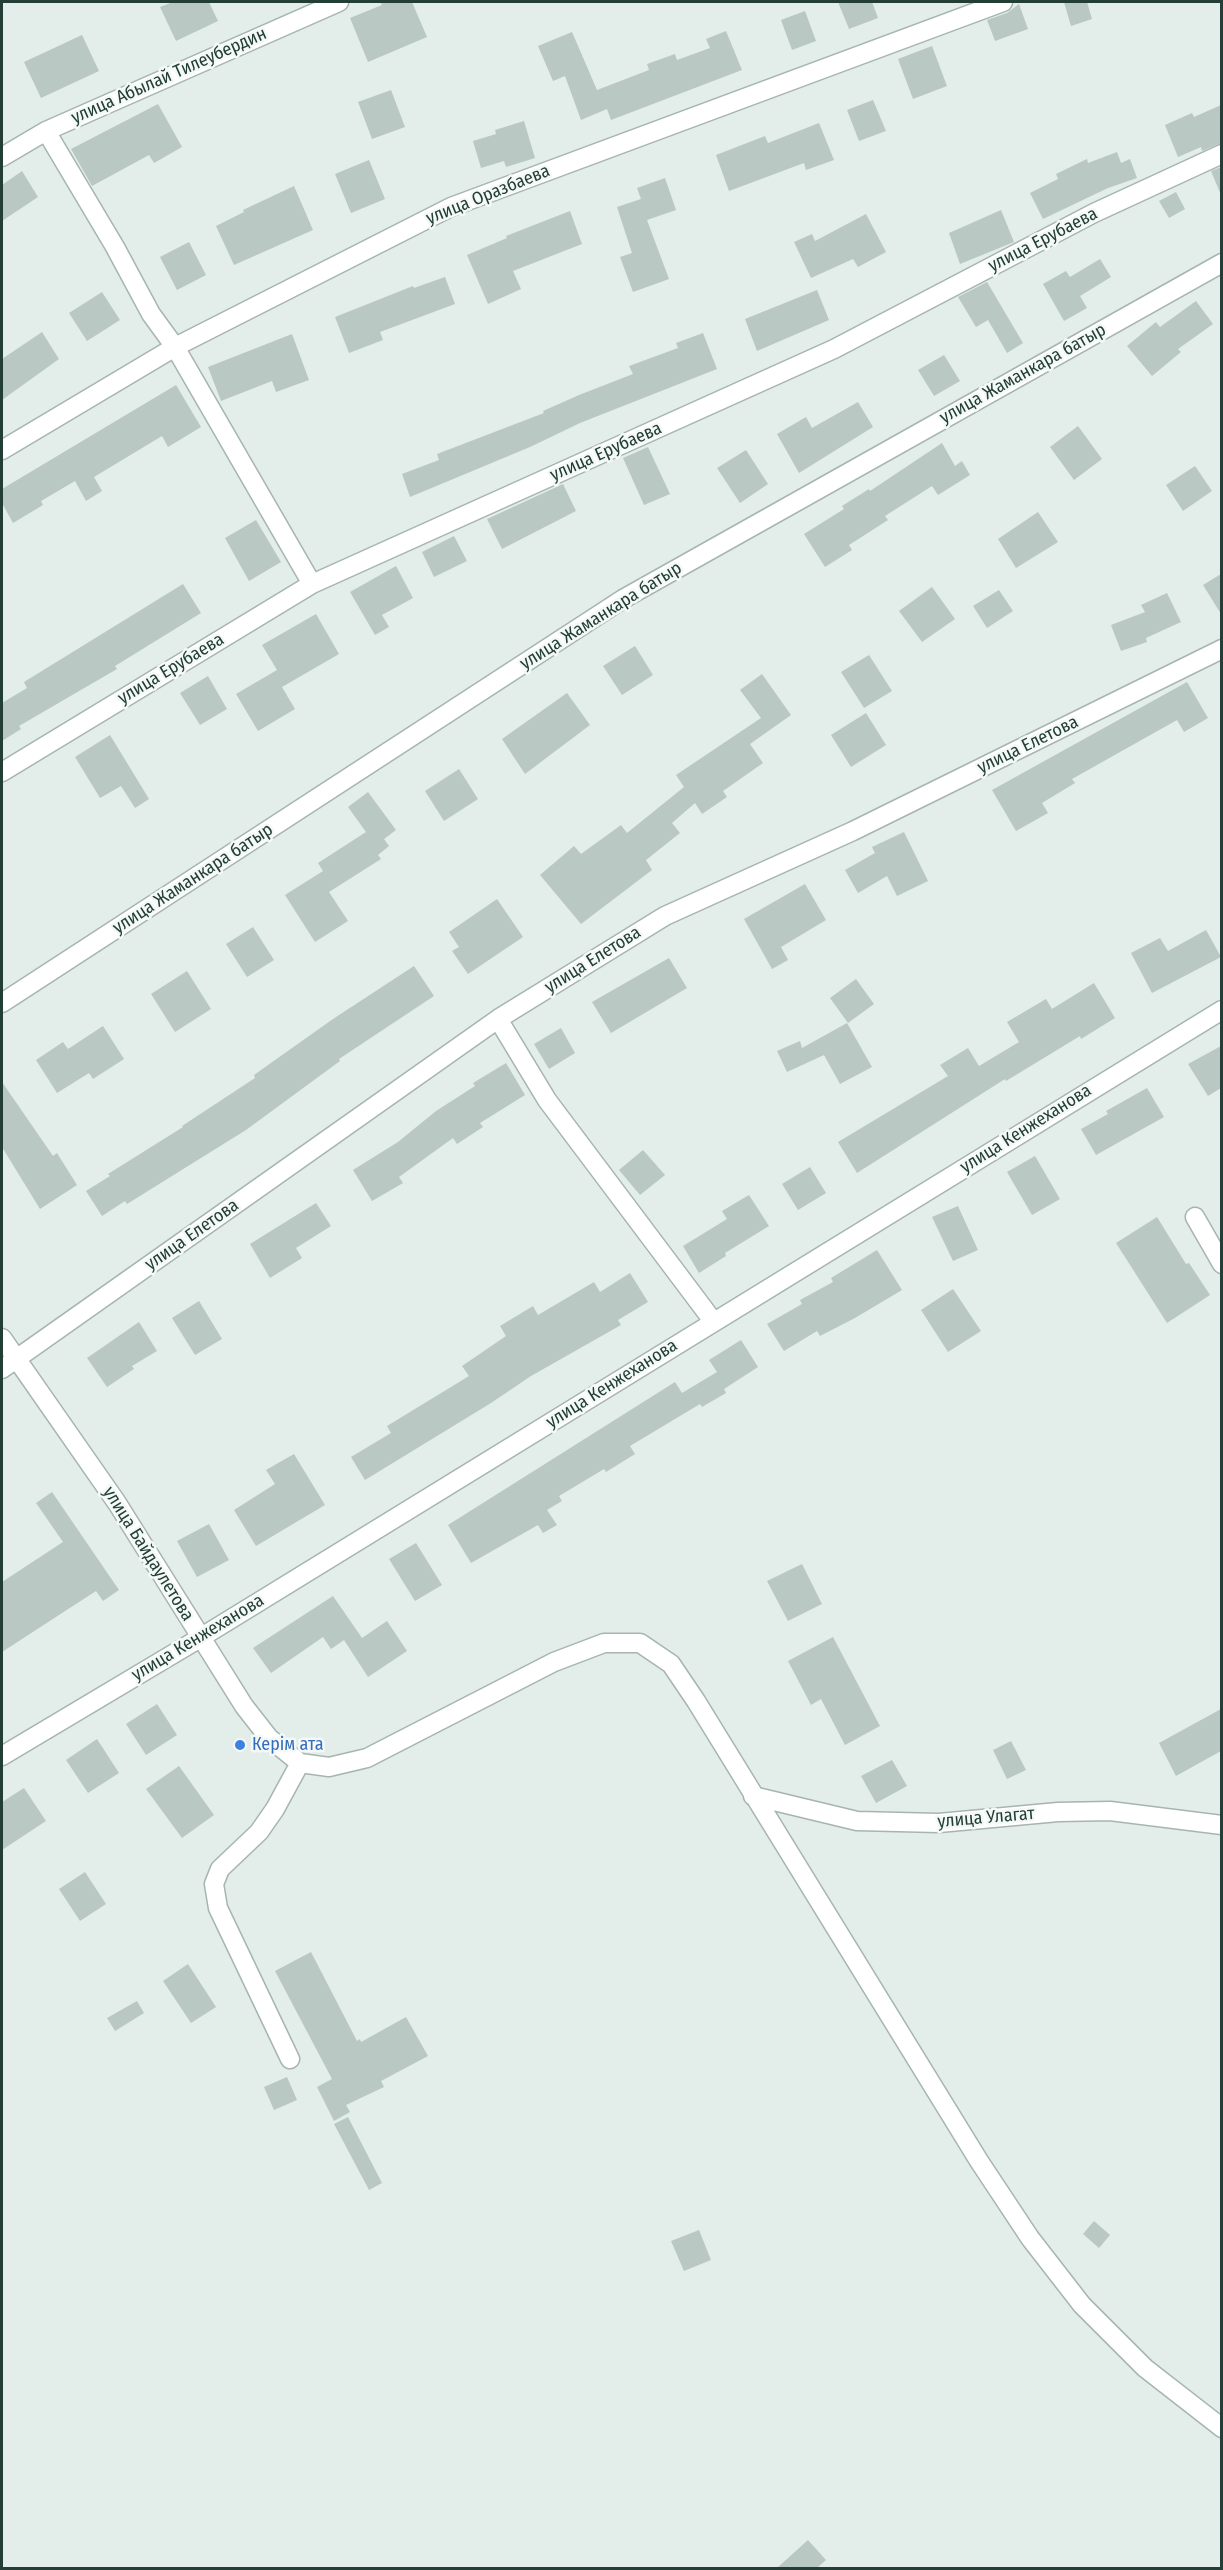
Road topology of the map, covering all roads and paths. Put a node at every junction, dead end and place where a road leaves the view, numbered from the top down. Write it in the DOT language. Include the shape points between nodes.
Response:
graph roads {
  1 [pos="339,2"];
  2 [pos="1003,2"];
  3 [pos="46,130"];
  4 [pos="1221,154"];
  5 [pos="2,157"];
  6 [pos="1221,262"];
  7 [pos="175,347"];
  8 [pos="2,450"];
  9 [pos="312,584"];
  10 [pos="1221,649"];
  11 [pos="2,771"];
  12 [pos="2,1003"];
  13 [pos="1221,1010"];
  14 [pos="498,1019"];
  15 [pos="1194,1217"];
  16 [pos="1221,1264"];
  17 [pos="713,1321"];
  18 [pos="2,1338"];
  19 [pos="9,1364"];
  20 [pos="200,1638"];
  21 [pos="2,1756"];
  22 [pos="300,1763"];
  23 [pos="753,1796"];
  24 [pos="1221,1825"];
  25 [pos="290,2059"];
  26 [pos="1221,2428"];
  1 -- 3 [label="street, улица Абылай Тилеубердин"];
  2 -- 7 [label="street, улица Оразбаева" via="451,207"];
  3 -- 5 [label="street, улица Абылай Тилеубердин"];
  3 -- 7 [label="street"];
  4 -- 9 [label="street, улица Ерубаева" via="1094,213 834,350"];
  6 -- 12 [label="street, улица Жаманкара батыр" via="622,599"];
  7 -- 8 [label="street, улица Оразбаева"];
  7 -- 9 [label="street"];
  9 -- 11 [label="street, улица Ерубаева"];
  10 -- 14 [label="street, улица Елетова" via="853,831 665,916"];
  13 -- 17 [label="street, улица Кенжеханова"];
  14 -- 17 [label="street" via="547,1100"];
  14 -- 19 [label="street, улица Елетова"];
  15 -- 16 [label="street"];
  17 -- 20 [label="street, улица Кенжеханова"];
  18 -- 19 [label="street, улица Байдаулетова"];
  19 -- 20 [label="street, улица Байдаулетова" via="117,1503"];
  20 -- 21 [label="street, улица Кенжеханова"];
  20 -- 22 [label="street, улица Байдаулетова" via="269,1738"];
  22 -- 23 [label="street" via="329,1767 367,1758 554,1662 604,1643 640,1643 671,1664"];
  22 -- 25 [label="street" via="259,1832 220,1869 214,1884 218,1908"];
  23 -- 24 [label="street, улица Улагат" via="857,1821 939,1822 1110,1811"];
  23 -- 26 [label="street" via="1030,2238 1082,2305 1144,2368"];
}
